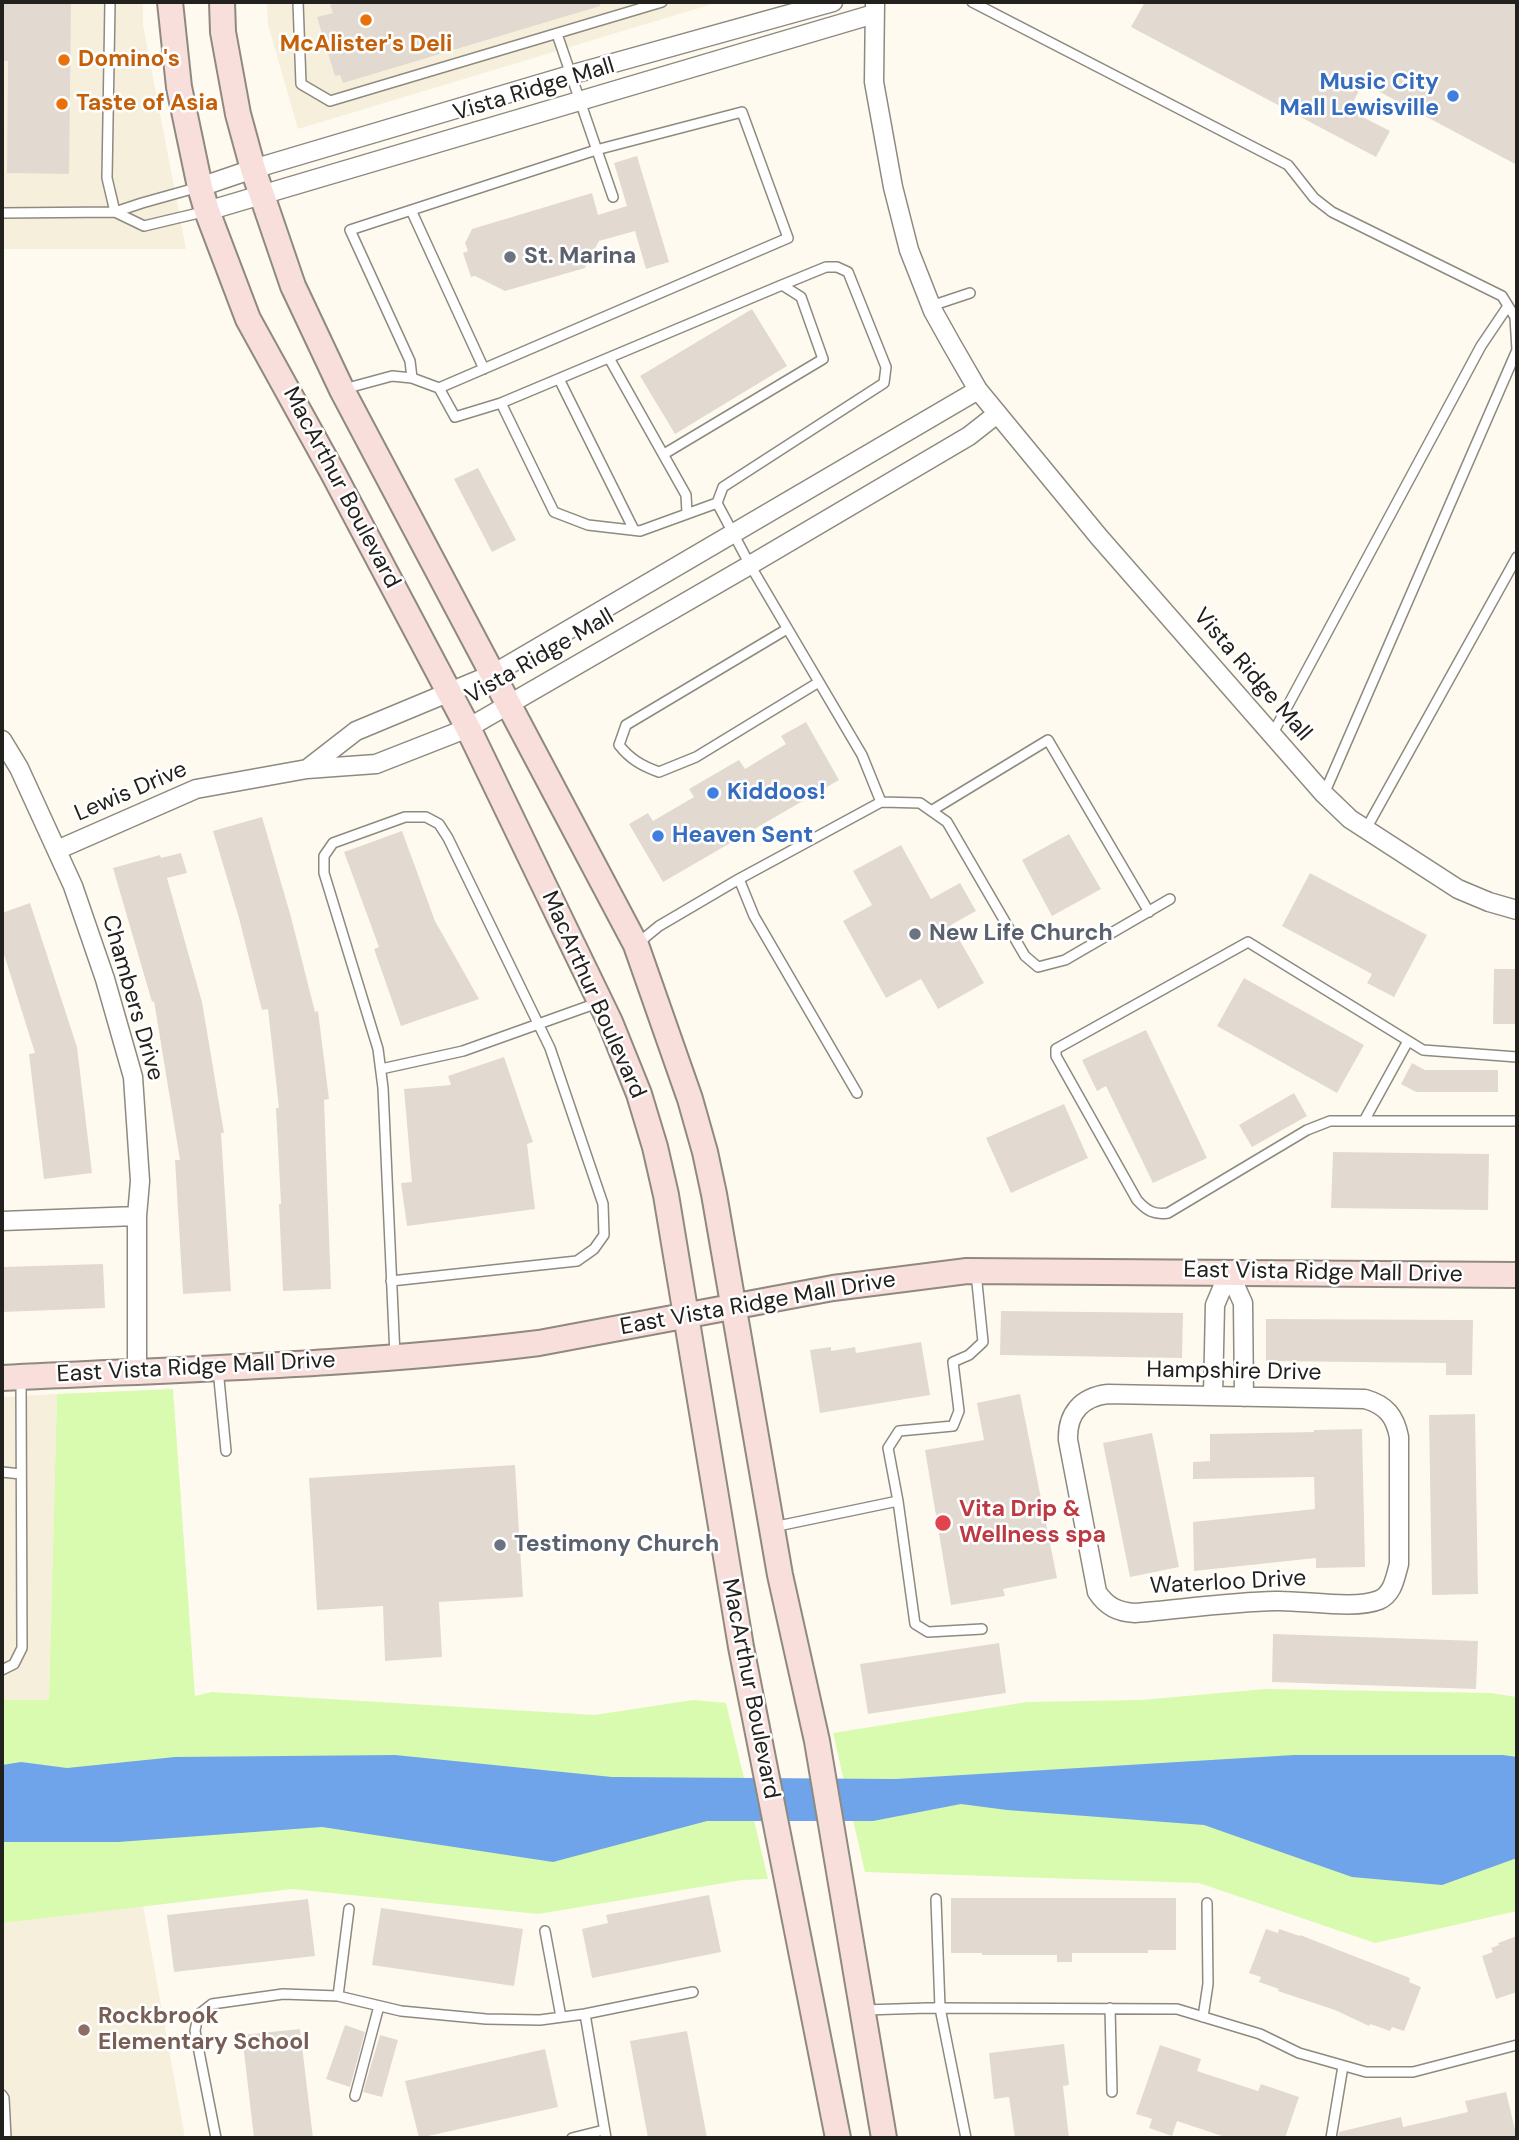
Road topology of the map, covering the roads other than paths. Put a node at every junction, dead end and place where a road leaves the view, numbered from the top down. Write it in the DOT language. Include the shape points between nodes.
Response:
graph roads {
  1 [pos="110,2"];
  2 [pos="170,2"];
  3 [pos="215,2"];
  4 [pos="222,2"];
  5 [pos="298,2"];
  6 [pos="662,2"];
  7 [pos="833,2"];
  8 [pos="972,2"];
  9 [pos="875,8"];
  10 [pos="223,32"];
  11 [pos="556,34"];
  12 [pos="570,75"];
  13 [pos="580,102"];
  14 [pos="596,150"];
  15 [pos="253,169"];
  16 [pos="200,187"];
  17 [pos="262,196"];
  18 [pos="613,197"];
  19 [pos="411,210"];
  20 [pos="207,211"];
  21 [pos="115,212"];
  22 [pos="2,213"];
  23 [pos="782,285"];
  24 [pos="970,293"];
  25 [pos="931,306"];
  26 [pos="1508,306"];
  27 [pos="609,358"];
  28 [pos="484,369"];
  29 [pos="412,378"];
  30 [pos="559,379"];
  31 [pos="439,388"];
  32 [pos="342,390"];
  33 [pos="978,390"];
  34 [pos="501,403"];
  35 [pos="997,414"];
  36 [pos="664,454"];
  37 [pos="717,503"];
  38 [pos="687,513"];
  39 [pos="634,530"];
  40 [pos="733,534"];
  41 [pos="1517,556"];
  42 [pos="750,565"];
  43 [pos="788,629"];
  44 [pos="493,674"];
  45 [pos="819,682"];
  46 [pos="450,693"];
  47 [pos="509,703"];
  48 [pos="468,728"];
  49 [pos="1272,735"];
  50 [pos="2,740"];
  51 [pos="307,769"];
  52 [pos="1324,794"];
  53 [pos="881,802"];
  54 [pos="931,811"];
  55 [pos="1366,829"];
  56 [pos="57,850"];
  57 [pos="739,879"];
  58 [pos="1170,899"];
  59 [pos="1517,910"];
  60 [pos="1149,912"];
  61 [pos="636,945"];
  62 [pos="600,1002"];
  63 [pos="539,1024"];
  64 [pos="1408,1041"];
  65 [pos="1517,1057"];
  66 [pos="381,1069"];
  67 [pos="857,1093"];
  68 [pos="1364,1121"];
  69 [pos="1517,1121"];
  70 [pos="137,1216"];
  71 [pos="2,1221"];
  72 [pos="976,1271"];
  73 [pos="1229,1272"];
  74 [pos="1517,1275"];
  75 [pos="391,1281"];
  76 [pos="735,1305"];
  77 [pos="685,1315"];
  78 [pos="395,1357"];
  79 [pos="217,1367"];
  80 [pos="137,1371"];
  81 [pos="11,1378"];
  82 [pos="1213,1396"];
  83 [pos="1244,1397"];
  84 [pos="226,1451"];
  85 [pos="2,1472"];
  86 [pos="21,1474"];
  87 [pos="898,1501"];
  88 [pos="771,1527"];
  89 [pos="1387,1596"];
  90 [pos="1113,1609"];
  91 [pos="982,1629"];
  92 [pos="2,1670"];
  93 [pos="936,1899"];
  94 [pos="1208,1903"];
  95 [pos="349,1909"];
  96 [pos="545,1931"];
  97 [pos="693,1992"];
  98 [pos="338,1996"];
  99 [pos="379,2006"];
  100 [pos="940,2008"];
  101 [pos="1111,2008"];
  102 [pos="863,2011"];
  103 [pos="585,2014"];
  104 [pos="561,2017"];
  105 [pos="1203,2017"];
  106 [pos="1517,2045"];
  107 [pos="1343,2066"];
  108 [pos="1112,2092"];
  109 [pos="2,2095"];
  110 [pos="355,2096"];
  111 [pos="605,2134"];
  112 [pos="6,2138"];
  113 [pos="216,2138"];
  114 [pos="572,2138"];
  115 [pos="838,2138"];
  116 [pos="884,2138"];
  117 [pos="965,2138"];
  118 [pos="1331,2138"];
  1 -- 21 [label="lane" via="107,178"];
  2 -- 16 [label="main road, MacArthur Boulevard" via="179,87"];
  3 -- 10 [label="main road"];
  4 -- 10 [label="main road, MacArthur Boulevard"];
  5 -- 11 [label="lane" via="301,85 330,101"];
  6 -- 11 [label="lane"];
  7 -- 12 [label="street, Vista Ridge Mall"];
  8 -- 26 [label="lane" via="1288,165 1314,198 1332,212 1502,296"];
  9 -- 13 [label="street, Vista Ridge Mall"];
  9 -- 25 [label="street, Vista Ridge Mall" via="874,82 893,187 909,250"];
  10 -- 15 [label="main road, MacArthur Boulevard"];
  11 -- 12 [label="lane"];
  12 -- 13 [label="lane"];
  12 -- 15 [label="street, Vista Ridge Mall"];
  13 -- 14 [label="lane"];
  13 -- 17 [label="street, Vista Ridge Mall"];
  14 -- 18 [label="lane"];
  14 -- 19 [label="lane"];
  14 -- 28 [label="lane" via="742,111 788,238"];
  15 -- 16 [label="street, Vista Ridge Mall"];
  15 -- 17 [label="main road, MacArthur Boulevard"];
  16 -- 20 [label="main road, MacArthur Boulevard"];
  16 -- 21 [label="lane"];
  17 -- 20 [label="street, Vista Ridge Mall"];
  17 -- 32 [label="main road, MacArthur Boulevard" via="293,286"];
  19 -- 28 [label="lane"];
  19 -- 29 [label="lane" via="350,230 410,361"];
  20 -- 21 [label="lane" via="144,226"];
  20 -- 46 [label="main road, MacArthur Boulevard" via="248,319"];
  21 -- 22 [label="lane"];
  23 -- 27 [label="lane"];
  23 -- 36 [label="lane" via="801,297 823,359"];
  23 -- 37 [label="lane" via="826,267 848,272 886,367 884,383 723,487"];
  24 -- 25 [label="lane"];
  25 -- 33 [label="street, Vista Ridge Mall"];
  26 -- 49 [label="lane" via="1481,346"];
  26 -- 52 [label="lane" via="1515,317 1517,350"];
  27 -- 30 [label="lane"];
  27 -- 36 [label="lane"];
  28 -- 31 [label="lane"];
  29 -- 31 [label="lane"];
  29 -- 32 [label="lane" via="392,376"];
  30 -- 34 [label="lane"];
  30 -- 39 [label="lane"];
  31 -- 34 [label="lane" via="455,417"];
  32 -- 44 [label="main road, MacArthur Boulevard"];
  33 -- 35 [label="street, Vista Ridge Mall"];
  33 -- 40 [label="street, Vista Ridge Mall"];
  34 -- 39 [label="lane" via="554,512 588,525"];
  35 -- 42 [label="street, Vista Ridge Mall" via="968,436"];
  35 -- 49 [label="street, Vista Ridge Mall"];
  36 -- 38 [label="lane" via="686,495"];
  37 -- 38 [label="lane"];
  37 -- 40 [label="lane"];
  38 -- 39 [label="lane"];
  40 -- 42 [label="lane"];
  40 -- 44 [label="street, Vista Ridge Mall"];
  41 -- 55 [label="lane"];
  42 -- 43 [label="lane"];
  42 -- 47 [label="street, Vista Ridge Mall"];
  43 -- 45 [label="lane"];
  43 -- 45 [label="lane" via="626,725 619,745 642,766 659,772 696,757"];
  44 -- 46 [label="street, Vista Ridge Mall"];
  44 -- 47 [label="main road, MacArthur Boulevard"];
  45 -- 53 [label="lane" via="862,755"];
  46 -- 48 [label="main road, MacArthur Boulevard"];
  46 -- 51 [label="street, Lewis Drive" via="356,731"];
  47 -- 48 [label="street, Vista Ridge Mall"];
  47 -- 61 [label="main road, MacArthur Boulevard"];
  48 -- 51 [label="street, Lewis Drive" via="376,764"];
  48 -- 62 [label="main road, MacArthur Boulevard"];
  49 -- 52 [label="street, Vista Ridge Mall"];
  50 -- 56 [label="street, Chambers Drive"];
  51 -- 56 [label="street, Lewis Drive" via="196,789"];
  52 -- 55 [label="street, Vista Ridge Mall"];
  53 -- 54 [label="lane" via="920,803"];
  53 -- 57 [label="lane"];
  54 -- 60 [label="lane" via="947,822 1025,956 1038,967 1065,960"];
  54 -- 60 [label="lane" via="1048,740"];
  55 -- 59 [label="street, Vista Ridge Mall" via="1458,889"];
  56 -- 70 [label="street, Chambers Drive" via="106,979 133,1077 140,1181"];
  57 -- 61 [label="lane" via="659,926"];
  57 -- 67 [label="lane" via="754,916"];
  58 -- 60 [label="lane"];
  61 -- 76 [label="main road, MacArthur Boulevard" via="691,1099"];
  62 -- 63 [label="lane"];
  62 -- 77 [label="main road, MacArthur Boulevard" via="639,1094 655,1147"];
  63 -- 66 [label="lane" via="463,1051"];
  63 -- 66 [label="lane" via="439,824 426,817 405,817 333,843 324,856 324,873"];
  63 -- 75 [label="lane" via="603,1204 604,1235 577,1261"];
  64 -- 65 [label="lane" via="1423,1050"];
  64 -- 68 [label="lane"];
  64 -- 68 [label="lane" via="1248,942 1056,1049 1137,1200 1157,1214 1168,1213 1307,1130 1330,1121"];
  66 -- 75 [label="lane"];
  68 -- 69 [label="lane"];
  70 -- 71 [label="street"];
  70 -- 80 [label="street, Chambers Drive"];
  72 -- 73 [label="main road, East Vista Ridge Mall Drive"];
  72 -- 76 [label="main road, East Vista Ridge Mall Drive"];
  72 -- 87 [label="lane" via="983,1342 953,1362 959,1411 953,1426 899,1431 888,1448"];
  73 -- 74 [label="main road, East Vista Ridge Mall Drive"];
  73 -- 82 [label="street" via="1215,1305"];
  73 -- 83 [label="street" via="1243,1303"];
  75 -- 78 [label="lane"];
  76 -- 77 [label="main road, East Vista Ridge Mall Drive"];
  76 -- 88 [label="main road, MacArthur Boulevard"];
  77 -- 78 [label="main road, East Vista Ridge Mall Drive" via="539,1343"];
  77 -- 115 [label="main road, MacArthur Boulevard" via="738,1634"];
  78 -- 79 [label="main road, East Vista Ridge Mall Drive"];
  79 -- 80 [label="main road, East Vista Ridge Mall Drive"];
  79 -- 84 [label="lane"];
  80 -- 81 [label="main road, East Vista Ridge Mall Drive"];
  81 -- 86 [label="lane"];
  82 -- 83 [label="street, Hampshire Drive"];
  82 -- 90 [label="street, Hampshire Drive" via="1108,1394 1086,1401 1070,1418 1068,1440 1097,1592"];
  83 -- 89 [label="street, Hampshire Drive" via="1366,1399 1389,1412 1399,1437 1399,1564"];
  85 -- 86 [label="lane"];
  86 -- 92 [label="lane" via="22,1648 14,1664"];
  87 -- 88 [label="lane"];
  87 -- 91 [label="lane" via="915,1624 928,1632"];
  88 -- 102 [label="main road, MacArthur Boulevard" via="817,1741"];
  89 -- 90 [label="street, Waterloo Drive" via="1353,1604 1277,1601 1135,1613"];
  93 -- 100 [label="lane"];
  94 -- 105 [label="lane" via="1208,1984"];
  95 -- 98 [label="lane"];
  96 -- 104 [label="lane"];
  97 -- 103 [label="lane"];
  98 -- 99 [label="lane"];
  98 -- 113 [label="lane" via="283,1994 212,2004 198,2015 195,2031"];
  99 -- 104 [label="lane" via="486,2019"];
  99 -- 110 [label="lane"];
  100 -- 101 [label="lane"];
  100 -- 102 [label="lane"];
  100 -- 117 [label="lane"];
  101 -- 105 [label="lane" via="1177,2009"];
  101 -- 108 [label="lane"];
  102 -- 116 [label="main road, MacArthur Boulevard"];
  103 -- 104 [label="lane"];
  103 -- 111 [label="lane"];
  105 -- 107 [label="lane"];
  106 -- 107 [label="lane" via="1413,2072 1366,2072"];
  107 -- 118 [label="lane"];
  109 -- 112 [label="lane"];
  111 -- 114 [label="lane"];
}
